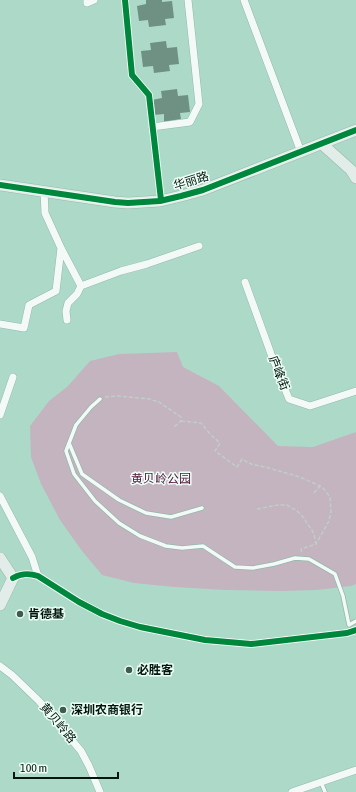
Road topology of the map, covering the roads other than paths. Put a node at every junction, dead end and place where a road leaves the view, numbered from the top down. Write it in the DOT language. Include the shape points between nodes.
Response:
graph roads {
  1 [pos="87,0"];
  2 [pos="94,0"];
  3 [pos="125,0"];
  4 [pos="188,0"];
  5 [pos="244,0"];
  6 [pos="152,127"];
  7 [pos="356,130"];
  8 [pos="322,144"];
  9 [pos="301,152"];
  10 [pos="356,178"];
  11 [pos="0,185"];
  12 [pos="44,191"];
  13 [pos="161,200"];
  14 [pos="199,246"];
  15 [pos="61,248"];
  16 [pos="245,282"];
  17 [pos="81,286"];
  18 [pos="67,320"];
  19 [pos="0,324"];
  20 [pos="13,377"];
  21 [pos="356,391"];
  22 [pos="100,399"];
  23 [pos="0,415"];
  24 [pos="69,443"];
  25 [pos="0,496"];
  26 [pos="202,508"];
  27 [pos="0,558"];
  28 [pos="38,576"];
  29 [pos="13,578"];
  30 [pos="0,605"];
  31 [pos="356,621"];
  32 [pos="356,630"];
  33 [pos="0,666"];
  34 [pos="356,770"];
  35 [pos="322,782"];
  36 [pos="100,792"];
  37 [pos="292,792"];
  38 [pos="325,792"];
  1 -- 2 [label="street" via="87,3"];
  3 -- 6 [label="street" via="132,75 149,95"];
  4 -- 6 [label="street" via="199,104 190,122"];
  5 -- 9 [label="street"];
  6 -- 13 [label="street"];
  7 -- 8 [label="street, 华丽路"];
  8 -- 9 [label="street, 华丽路"];
  8 -- 10 [label="street" via="351,170"];
  9 -- 13 [label="street, 华丽路" via="203,190"];
  11 -- 12 [label="street, 华丽路"];
  12 -- 13 [label="street, 华丽路" via="115,202"];
  12 -- 15 [label="street" via="45,213"];
  14 -- 17 [label="street"];
  15 -- 17 [label="street"];
  15 -- 19 [label="street" via="56,291 29,305 24,328"];
  16 -- 21 [label="street, 庐峰街" via="289,399 310,406"];
  17 -- 18 [label="street" via="68,303"];
  20 -- 23 [label="street"];
  22 -- 24 [label="lane" via="76,425"];
  24 -- 26 [label="lane" via="82,474 119,500 146,513 171,517"];
  24 -- 31 [label="lane" via="66,451 74,474 95,502 140,536 166,546 203,546 235,567 253,568 295,558 309,559 335,574 344,596 349,624"];
  25 -- 28 [label="street" via="32,557"];
  27 -- 29 [label="street"];
  28 -- 29 [label="street" via="19,574"];
  28 -- 32 [label="street" via="79,602 120,621 205,640 251,644"];
  29 -- 30 [label="street"];
  33 -- 36 [label="street, 黄贝岭路" via="39,701 81,751"];
  34 -- 35 [label="street"];
  35 -- 37 [label="street"];
  35 -- 38 [label="lane"];
}
